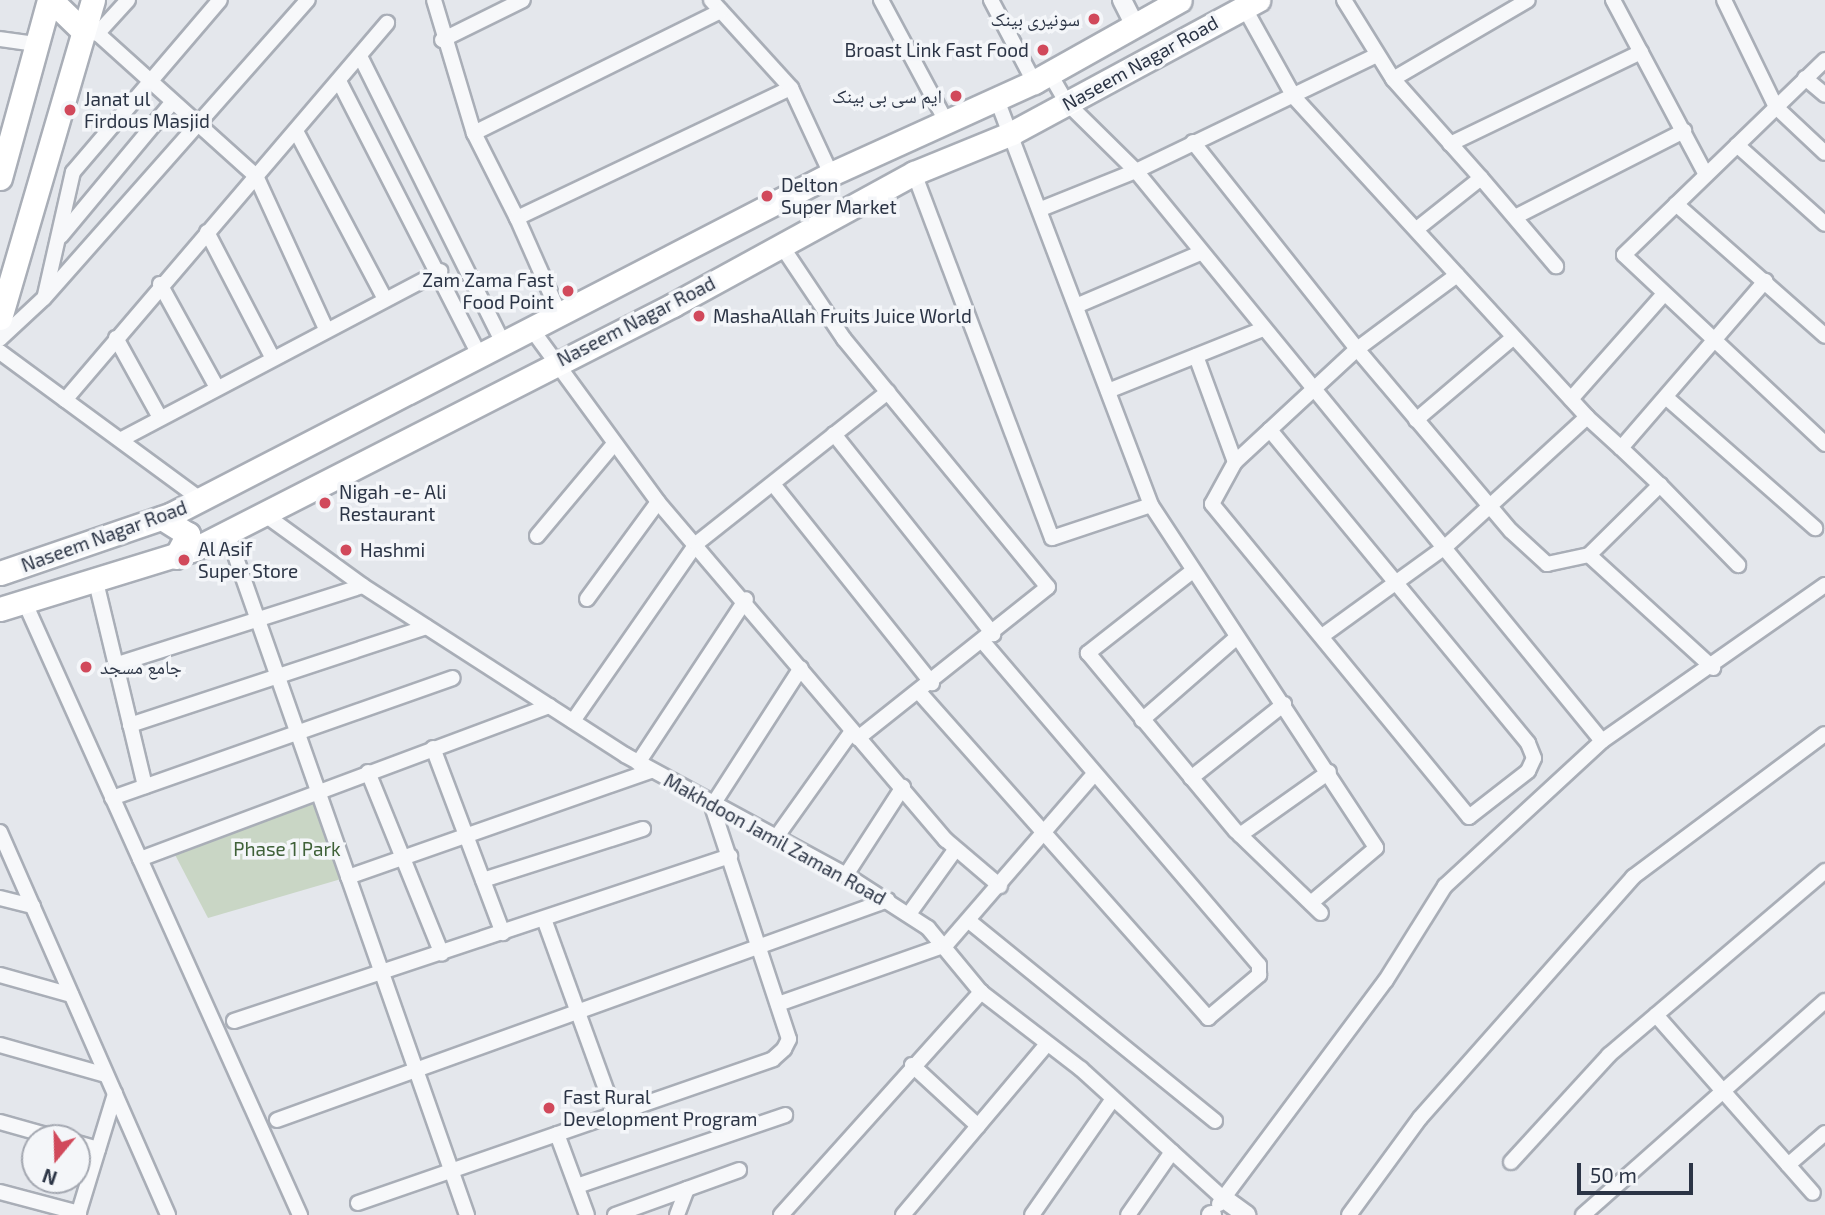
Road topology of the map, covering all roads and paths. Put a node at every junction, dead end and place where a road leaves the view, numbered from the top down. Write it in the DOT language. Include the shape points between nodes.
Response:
graph roads {
  1 [pos="50,0"];
  2 [pos="93,0"];
  3 [pos="128,0"];
  4 [pos="220,0"];
  5 [pos="308,0"];
  6 [pos="434,0"];
  7 [pos="523,0"];
  8 [pos="881,0"];
  9 [pos="991,0"];
  10 [pos="1122,0"];
  11 [pos="1180,0"];
  12 [pos="1344,0"];
  13 [pos="1528,0"];
  14 [pos="1613,0"];
  15 [pos="1724,0"];
  16 [pos="1251,3"];
  17 [pos="716,6"];
  18 [pos="387,23"];
  19 [pos="1134,24"];
  20 [pos="89,29"];
  21 [pos="0,39"];
  22 [pos="442,40"];
  23 [pos="36,44"];
  24 [pos="1641,52"];
  25 [pos="360,56"];
  26 [pos="1376,56"];
  27 [pos="1825,60"];
  28 [pos="1042,78"];
  29 [pos="1805,78"];
  30 [pos="1393,79"];
  31 [pos="340,83"];
  32 [pos="149,84"];
  33 [pos="791,89"];
  34 [pos="1825,95"];
  35 [pos="996,97"];
  36 [pos="1294,97"];
  37 [pos="1066,102"];
  38 [pos="172,103"];
  39 [pos="1776,107"];
  40 [pos="946,121"];
  41 [pos="197,124"];
  42 [pos="296,131"];
  43 [pos="1684,131"];
  44 [pos="474,133"];
  45 [pos="1012,133"];
  46 [pos="1193,142"];
  47 [pos="1450,144"];
  48 [pos="1737,145"];
  49 [pos="1825,153"];
  50 [pos="1136,171"];
  51 [pos="914,173"];
  52 [pos="831,174"];
  53 [pos="1706,175"];
  54 [pos="256,176"];
  55 [pos="0,178"];
  56 [pos="1481,178"];
  57 [pos="1676,204"];
  58 [pos="1041,209"];
  59 [pos="1515,217"];
  60 [pos="517,218"];
  61 [pos="1825,224"];
  62 [pos="1418,228"];
  63 [pos="207,232"];
  64 [pos="59,240"];
  65 [pos="781,245"];
  66 [pos="1200,253"];
  67 [pos="1556,266"];
  68 [pos="440,271"];
  69 [pos="1457,275"];
  70 [pos="1765,281"];
  71 [pos="160,284"];
  72 [pos="1664,294"];
  73 [pos="384,297"];
  74 [pos="44,298"];
  75 [pos="1076,306"];
  76 [pos="560,315"];
  77 [pos="0,318"];
  78 [pos="1263,329"];
  79 [pos="326,330"];
  80 [pos="533,331"];
  81 [pos="1825,336"];
  82 [pos="1514,337"];
  83 [pos="0,338"];
  84 [pos="116,338"];
  85 [pos="503,343"];
  86 [pos="1713,343"];
  87 [pos="1357,349"];
  88 [pos="0,352"];
  89 [pos="480,356"];
  90 [pos="1196,356"];
  91 [pos="272,357"];
  92 [pos="554,363"];
  93 [pos="216,386"];
  94 [pos="1312,390"];
  95 [pos="888,391"];
  96 [pos="1108,391"];
  97 [pos="1571,399"];
  98 [pos="1668,399"];
  99 [pos="65,400"];
  100 [pos="159,416"];
  101 [pos="1587,417"];
  102 [pos="1416,420"];
  103 [pos="1270,430"];
  104 [pos="834,434"];
  105 [pos="122,439"];
  106 [pos="614,444"];
  107 [pos="1825,444"];
  108 [pos="1621,448"];
  109 [pos="1235,462"];
  110 [pos="773,484"];
  111 [pos="1660,485"];
  112 [pos="200,499"];
  113 [pos="658,502"];
  114 [pos="1488,503"];
  115 [pos="1151,505"];
  116 [pos="264,514"];
  117 [pos="162,518"];
  118 [pos="1815,528"];
  119 [pos="227,533"];
  120 [pos="537,536"];
  121 [pos="696,544"];
  122 [pos="1446,547"];
  123 [pos="1589,555"];
  124 [pos="176,557"];
  125 [pos="1738,565"];
  126 [pos="0,573"];
  127 [pos="1190,573"];
  128 [pos="96,582"];
  129 [pos="1395,582"];
  130 [pos="1825,585"];
  131 [pos="363,586"];
  132 [pos="746,598"];
  133 [pos="587,599"];
  134 [pos="25,603"];
  135 [pos="0,609"];
  136 [pos="258,623"];
  137 [pos="426,626"];
  138 [pos="1325,634"];
  139 [pos="1236,638"];
  140 [pos="988,639"];
  141 [pos="118,664"];
  142 [pos="801,668"];
  143 [pos="1713,668"];
  144 [pos="276,676"];
  145 [pos="452,678"];
  146 [pos="932,683"];
  147 [pos="919,692"];
  148 [pos="1284,704"];
  149 [pos="550,706"];
  150 [pos="573,720"];
  151 [pos="1143,720"];
  152 [pos="130,725"];
  153 [pos="297,733"];
  154 [pos="855,734"];
  155 [pos="1825,734"];
  156 [pos="1602,741"];
  157 [pos="433,748"];
  158 [pos="638,763"];
  159 [pos="651,771"];
  160 [pos="368,772"];
  161 [pos="1328,772"];
  162 [pos="1093,775"];
  163 [pos="1191,778"];
  164 [pos="145,786"];
  165 [pos="902,787"];
  166 [pos="317,790"];
  167 [pos="112,798"];
  168 [pos="712,806"];
  169 [pos="643,828"];
  170 [pos="0,832"];
  171 [pos="467,835"];
  172 [pos="1240,835"];
  173 [pos="1045,837"];
  174 [pos="775,839"];
  175 [pos="955,850"];
  176 [pos="730,856"];
  177 [pos="402,858"];
  178 [pos="140,859"];
  179 [pos="1825,870"];
  180 [pos="846,875"];
  181 [pos="348,877"];
  182 [pos="483,880"];
  183 [pos="1000,886"];
  184 [pos="0,898"];
  185 [pos="888,900"];
  186 [pos="33,906"];
  187 [pos="909,914"];
  188 [pos="544,919"];
  189 [pos="969,921"];
  190 [pos="503,933"];
  191 [pos="946,945"];
  192 [pos="760,946"];
  193 [pos="442,954"];
  194 [pos="382,974"];
  195 [pos="0,975"];
  196 [pos="981,992"];
  197 [pos="71,995"];
  198 [pos="1825,1001"];
  199 [pos="778,1004"];
  200 [pos="579,1012"];
  201 [pos="1656,1015"];
  202 [pos="234,1021"];
  203 [pos="1047,1044"];
  204 [pos="0,1045"];
  205 [pos="912,1065"];
  206 [pos="416,1070"];
  207 [pos="106,1075"];
  208 [pos="1722,1089"];
  209 [pos="115,1094"];
  210 [pos="1114,1099"];
  211 [pos="615,1114"];
  212 [pos="785,1115"];
  213 [pos="277,1120"];
  214 [pos="1215,1121"];
  215 [pos="0,1122"];
  216 [pos="978,1126"];
  217 [pos="21,1128"];
  218 [pos="1825,1133"];
  219 [pos="557,1134"];
  220 [pos="91,1147"];
  221 [pos="98,1149"];
  222 [pos="1172,1152"];
  223 [pos="1511,1162"];
  224 [pos="1788,1165"];
  225 [pos="738,1170"];
  226 [pos="452,1174"];
  227 [pos="577,1186"];
  228 [pos="687,1189"];
  229 [pos="0,1192"];
  230 [pos="1813,1194"];
  231 [pos="1223,1198"];
  232 [pos="358,1203"];
  233 [pos="78,1214"];
  234 [pos="168,1215"];
  235 [pos="300,1215"];
  236 [pos="467,1215"];
  237 [pos="587,1215"];
  238 [pos="615,1215"];
  239 [pos="677,1215"];
  240 [pos="781,1215"];
  241 [pos="903,1215"];
  242 [pos="1032,1215"];
  243 [pos="1128,1215"];
  244 [pos="1212,1215"];
  245 [pos="1246,1215"];
  246 [pos="1349,1215"];
  247 [pos="1583,1215"];
  1 -- 20 [label="main road"];
  1 -- 23 [label="main road"];
  2 -- 20 [label="main road"];
  3 -- 20 [label="street"];
  4 -- 32 [label="street"];
  5 -- 41 [label="street"];
  6 -- 22 [label="street"];
  7 -- 22 [label="street"];
  8 -- 40 [label="street"];
  9 -- 28 [label="street"];
  10 -- 19 [label="street"];
  11 -- 19 [label="main road, Naseem Nagar Road"];
  12 -- 26 [label="street"];
  13 -- 30 [label="street"];
  14 -- 24 [label="street"];
  15 -- 39 [label="street"];
  16 -- 36 [label="street"];
  16 -- 37 [label="main road, Naseem Nagar Road"];
  17 -- 33 [label="street"];
  17 -- 44 [label="street"];
  18 -- 25 [label="street"];
  19 -- 28 [label="main road, Naseem Nagar Road"];
  20 -- 32 [label="street"];
  20 -- 77 [label="main road"];
  21 -- 23 [label="street"];
  22 -- 44 [label="street"];
  23 -- 55 [label="main road"];
  24 -- 43 [label="street"];
  24 -- 47 [label="street"];
  25 -- 31 [label="street"];
  25 -- 85 [label="street"];
  26 -- 30 [label="street"];
  26 -- 36 [label="street"];
  27 -- 29 [label="street"];
  28 -- 35 [label="main road, Naseem Nagar Road"];
  28 -- 37 [label="street"];
  29 -- 34 [label="street"];
  29 -- 39 [label="street"];
  30 -- 47 [label="street"];
  31 -- 42 [label="street"];
  31 -- 68 [label="street"];
  32 -- 38 [label="street"];
  32 -- 64 [label="street" via="73,172"];
  33 -- 52 [label="street"];
  33 -- 60 [label="street"];
  35 -- 40 [label="main road, Naseem Nagar Road"];
  35 -- 45 [label="street"];
  36 -- 46 [label="street"];
  36 -- 62 [label="street"];
  37 -- 45 [label="main road, Naseem Nagar Road"];
  37 -- 50 [label="street"];
  38 -- 41 [label="street"];
  38 -- 64 [label="street"];
  39 -- 48 [label="street"];
  39 -- 49 [label="street"];
  40 -- 52 [label="main road, Naseem Nagar Road"];
  41 -- 54 [label="street"];
  41 -- 74 [label="street"];
  42 -- 54 [label="street"];
  42 -- 73 [label="street"];
  43 -- 53 [label="street"];
  43 -- 59 [label="street"];
  44 -- 60 [label="street"];
  45 -- 51 [label="main road, Naseem Nagar Road"];
  45 -- 58 [label="street"];
  46 -- 50 [label="street"];
  46 -- 87 [label="street"];
  47 -- 56 [label="street"];
  48 -- 53 [label="street"];
  48 -- 61 [label="street"];
  50 -- 58 [label="street"];
  50 -- 66 [label="street"];
  51 -- 65 [label="main road, Naseem Nagar Road"];
  51 -- 115 [label="street" via="1052,538"];
  52 -- 76 [label="main road, Naseem Nagar Road"];
  53 -- 57 [label="street"];
  54 -- 63 [label="street"];
  54 -- 79 [label="street"];
  56 -- 59 [label="street"];
  56 -- 62 [label="street"];
  57 -- 70 [label="street"];
  57 -- 72 [label="street" via="1624,255"];
  58 -- 75 [label="street"];
  59 -- 67 [label="street"];
  60 -- 76 [label="street"];
  62 -- 69 [label="street"];
  63 -- 71 [label="street"];
  63 -- 91 [label="street"];
  64 -- 74 [label="street"];
  65 -- 92 [label="main road, Naseem Nagar Road"];
  65 -- 95 [label="street"];
  66 -- 75 [label="street"];
  66 -- 78 [label="street"];
  68 -- 73 [label="street"];
  68 -- 89 [label="street"];
  69 -- 82 [label="street"];
  69 -- 87 [label="street"];
  70 -- 81 [label="street"];
  70 -- 86 [label="street"];
  71 -- 84 [label="street"];
  71 -- 93 [label="street"];
  72 -- 86 [label="street"];
  72 -- 97 [label="street"];
  73 -- 79 [label="street"];
  74 -- 83 [label="street"];
  75 -- 96 [label="street"];
  76 -- 80 [label="main road, Naseem Nagar Road"];
  78 -- 90 [label="street"];
  78 -- 94 [label="street"];
  79 -- 91 [label="street"];
  80 -- 85 [label="main road, Naseem Nagar Road"];
  80 -- 92 [label="street"];
  82 -- 97 [label="street"];
  82 -- 102 [label="street"];
  84 -- 99 [label="street"];
  84 -- 100 [label="street"];
  85 -- 89 [label="main road, Naseem Nagar Road"];
  86 -- 98 [label="street"];
  86 -- 107 [label="street"];
  87 -- 94 [label="street"];
  87 -- 102 [label="street"];
  88 -- 99 [label="street"];
  89 -- 112 [label="main road, Naseem Nagar Road"];
  90 -- 96 [label="street"];
  90 -- 109 [label="street"];
  91 -- 93 [label="street"];
  92 -- 106 [label="street"];
  92 -- 116 [label="main road, Naseem Nagar Road"];
  93 -- 100 [label="street"];
  94 -- 103 [label="street"];
  94 -- 122 [label="street"];
  95 -- 104 [label="street"];
  95 -- 140 [label="street" via="1048,587"];
  96 -- 115 [label="street"];
  97 -- 101 [label="street"];
  98 -- 108 [label="street"];
  98 -- 118 [label="street"];
  99 -- 105 [label="street"];
  100 -- 105 [label="street"];
  101 -- 108 [label="street"];
  101 -- 114 [label="street"];
  102 -- 114 [label="street"];
  103 -- 109 [label="street"];
  103 -- 129 [label="street"];
  104 -- 110 [label="street"];
  104 -- 140 [label="street"];
  105 -- 112 [label="street"];
  106 -- 113 [label="street"];
  106 -- 120 [label="street"];
  108 -- 111 [label="street"];
  109 -- 138 [label="street" via="1212,504"];
  110 -- 121 [label="street"];
  110 -- 146 [label="street"];
  111 -- 123 [label="street"];
  111 -- 125 [label="street"];
  112 -- 117 [label="main road, Naseem Nagar Road"];
  113 -- 121 [label="street"];
  113 -- 133 [label="street"];
  114 -- 122 [label="street"];
  114 -- 123 [label="street" via="1547,564"];
  115 -- 127 [label="street"];
  116 -- 119 [label="main road, Naseem Nagar Road"];
  116 -- 131 [label="street, Makhdoon Jamil Zaman Road"];
  117 -- 124 [label="main road" via="188,534"];
  117 -- 126 [label="main road, Naseem Nagar Road"];
  119 -- 124 [label="main road, Naseem Nagar Road"];
  119 -- 136 [label="street"];
  121 -- 132 [label="street"];
  121 -- 150 [label="street"];
  122 -- 129 [label="street"];
  122 -- 156 [label="street"];
  123 -- 143 [label="street"];
  124 -- 128 [label="main road, Naseem Nagar Road"];
  127 -- 139 [label="street"];
  127 -- 151 [label="street" via="1090,647 1090,658"];
  128 -- 134 [label="main road, Naseem Nagar Road"];
  128 -- 141 [label="street"];
  129 -- 138 [label="street"];
  129 -- 138 [label="street" via="1528,743 1534,758 1528,771 1468,817"];
  130 -- 143 [label="street"];
  131 -- 136 [label="street"];
  131 -- 137 [label="street, Makhdoon Jamil Zaman Road"];
  132 -- 142 [label="street"];
  132 -- 158 [label="street"];
  134 -- 135 [label="main road, Naseem Nagar Road"];
  134 -- 167 [label="street"];
  136 -- 141 [label="street"];
  136 -- 144 [label="street"];
  137 -- 144 [label="street"];
  137 -- 149 [label="street, Makhdoon Jamil Zaman Road"];
  139 -- 148 [label="street"];
  139 -- 151 [label="street"];
  140 -- 146 [label="street"];
  140 -- 162 [label="street"];
  141 -- 152 [label="street"];
  142 -- 154 [label="street"];
  142 -- 168 [label="street"];
  143 -- 156 [label="street"];
  144 -- 152 [label="street"];
  144 -- 153 [label="street"];
  145 -- 153 [label="street"];
  146 -- 147 [label="street"];
  147 -- 154 [label="street"];
  147 -- 173 [label="street"];
  148 -- 161 [label="street"];
  148 -- 163 [label="street"];
  149 -- 150 [label="street, Makhdoon Jamil Zaman Road"];
  149 -- 157 [label="street"];
  150 -- 158 [label="street, Makhdoon Jamil Zaman Road"];
  151 -- 163 [label="street"];
  152 -- 164 [label="street"];
  153 -- 164 [label="street"];
  153 -- 166 [label="street"];
  154 -- 165 [label="street"];
  154 -- 174 [label="street"];
  155 -- 246 [label="street" via="1633,877 1420,1118"];
  156 -- 231 [label="street" via="1445,886 1385,981"];
  157 -- 160 [label="street"];
  157 -- 171 [label="street"];
  158 -- 159 [label="street, Makhdoon Jamil Zaman Road"];
  159 -- 168 [label="street, Makhdoon Jamil Zaman Road"];
  159 -- 171 [label="street"];
  160 -- 166 [label="street"];
  160 -- 177 [label="street"];
  161 -- 172 [label="street"];
  161 -- 172 [label="street" via="1376,848 1316,908"];
  162 -- 173 [label="street"];
  162 -- 173 [label="street" via="1259,965 1259,975 1203,1018"];
  163 -- 172 [label="street"];
  164 -- 167 [label="street"];
  165 -- 175 [label="street"];
  165 -- 180 [label="street"];
  166 -- 178 [label="street"];
  166 -- 181 [label="street"];
  167 -- 178 [label="street"];
  168 -- 174 [label="street, Makhdoon Jamil Zaman Road"];
  168 -- 176 [label="street"];
  169 -- 182 [label="street"];
  170 -- 186 [label="street"];
  171 -- 177 [label="street"];
  171 -- 182 [label="street"];
  173 -- 183 [label="street"];
  174 -- 180 [label="street, Makhdoon Jamil Zaman Road"];
  175 -- 183 [label="street"];
  175 -- 187 [label="street"];
  176 -- 188 [label="street"];
  176 -- 192 [label="street"];
  177 -- 181 [label="street"];
  177 -- 193 [label="street"];
  178 -- 235 [label="street"];
  179 -- 201 [label="street"];
  180 -- 185 [label="street, Makhdoon Jamil Zaman Road"];
  181 -- 194 [label="street"];
  182 -- 190 [label="street"];
  183 -- 189 [label="street"];
  184 -- 186 [label="street"];
  185 -- 187 [label="street, Makhdoon Jamil Zaman Road"];
  185 -- 192 [label="street"];
  186 -- 197 [label="street"];
  187 -- 191 [label="street, Makhdoon Jamil Zaman Road"];
  188 -- 190 [label="street"];
  188 -- 200 [label="street"];
  189 -- 191 [label="street"];
  189 -- 214 [label="street"];
  190 -- 193 [label="street"];
  191 -- 196 [label="street, Makhdoon Jamil Zaman Road"];
  191 -- 199 [label="street"];
  192 -- 199 [label="street"];
  192 -- 200 [label="street"];
  193 -- 194 [label="street"];
  194 -- 202 [label="street"];
  194 -- 206 [label="street"];
  195 -- 197 [label="street"];
  196 -- 203 [label="street, Makhdoon Jamil Zaman Road"];
  196 -- 205 [label="street"];
  197 -- 207 [label="street"];
  198 -- 208 [label="street"];
  199 -- 211 [label="street" via="789,1039 773,1059"];
  200 -- 206 [label="street"];
  200 -- 211 [label="street"];
  201 -- 208 [label="street"];
  201 -- 223 [label="street" via="1609,1055"];
  203 -- 210 [label="street, Makhdoon Jamil Zaman Road"];
  203 -- 216 [label="street"];
  204 -- 207 [label="street"];
  205 -- 216 [label="street"];
  205 -- 240 [label="street"];
  206 -- 213 [label="street"];
  206 -- 226 [label="street"];
  207 -- 209 [label="street"];
  208 -- 224 [label="street"];
  208 -- 247 [label="street"];
  209 -- 221 [label="street"];
  209 -- 234 [label="street"];
  210 -- 222 [label="street, Makhdoon Jamil Zaman Road"];
  210 -- 242 [label="street"];
  211 -- 219 [label="street"];
  212 -- 227 [label="street"];
  215 -- 217 [label="street"];
  216 -- 241 [label="street"];
  218 -- 224 [label="street"];
  219 -- 226 [label="street"];
  219 -- 227 [label="street"];
  220 -- 221 [label="street"];
  221 -- 233 [label="street"];
  222 -- 231 [label="street, Makhdoon Jamil Zaman Road"];
  222 -- 243 [label="street"];
  224 -- 230 [label="street"];
  225 -- 228 [label="street"];
  226 -- 232 [label="street"];
  226 -- 236 [label="street"];
  227 -- 237 [label="street"];
  228 -- 238 [label="street"];
  228 -- 239 [label="street"];
  229 -- 233 [label="street"];
  231 -- 244 [label="street"];
  231 -- 245 [label="street, Makhdoon Jamil Zaman Road"];
}
